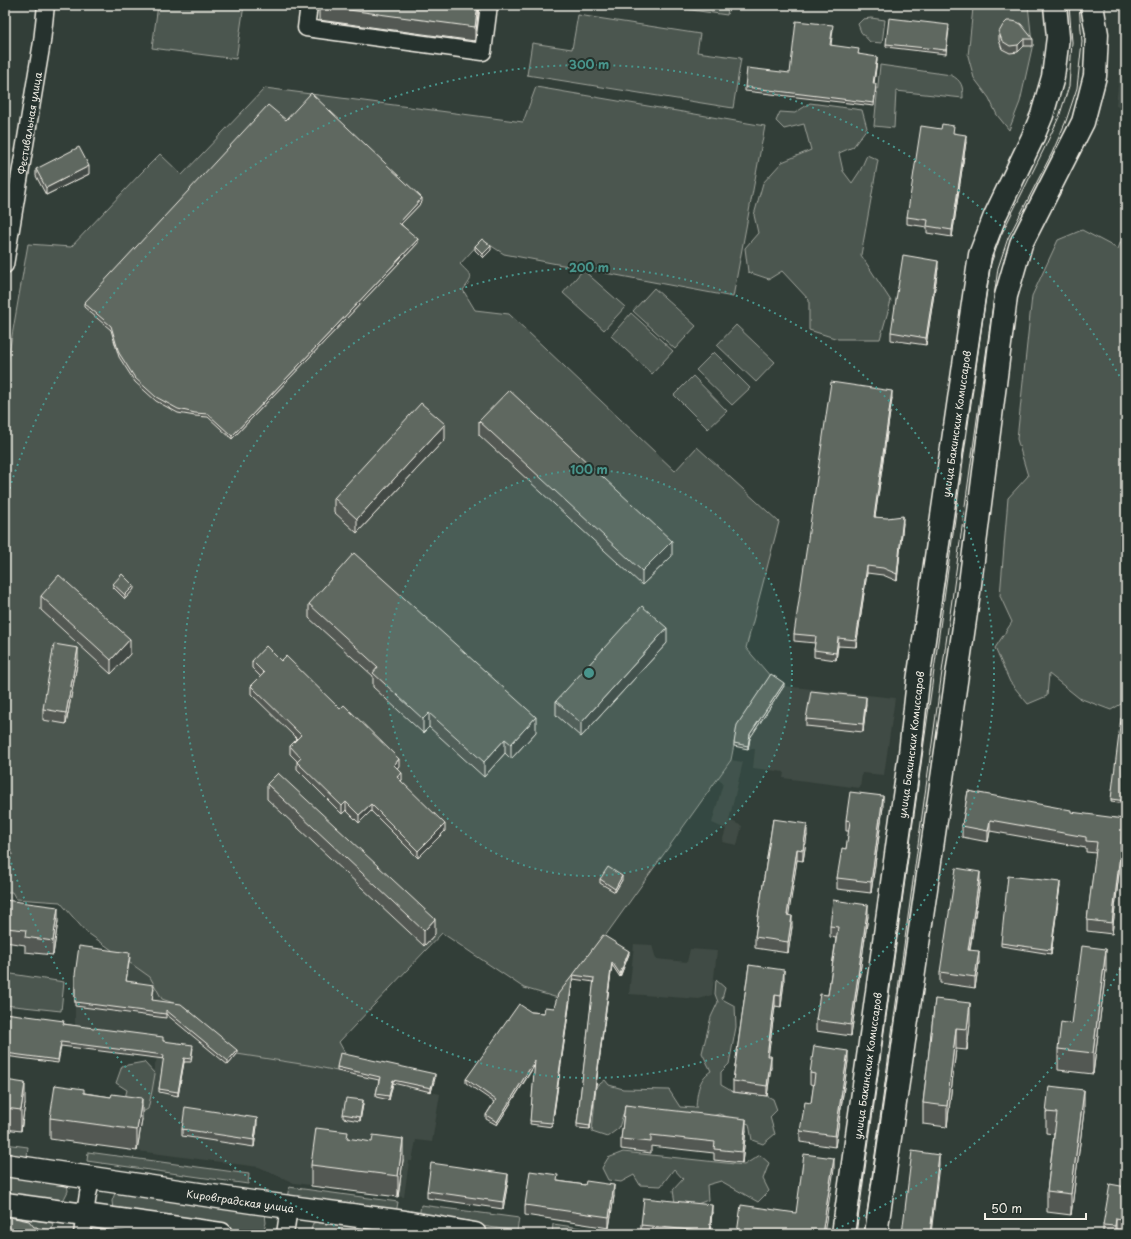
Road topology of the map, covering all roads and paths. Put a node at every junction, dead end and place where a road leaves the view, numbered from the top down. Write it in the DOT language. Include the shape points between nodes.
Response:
graph roads {
  1 [pos="46,5"];
  2 [pos="309,5"];
  3 [pos="489,5"];
  4 [pos="1055,5"];
  5 [pos="1092,5"];
  6 [pos="5,265"];
  7 [pos="5,1165"];
  8 [pos="92,1178"];
  9 [pos="5,1204"];
  10 [pos="289,1208"];
  11 [pos="83,1225"];
  12 [pos="221,1234"];
  13 [pos="285,1234"];
  14 [pos="475,1234"];
  15 [pos="843,1234"];
  16 [pos="876,1234"];
  1 -- 6 [label="street, Фестивальная улица"];
  2 -- 3 [label="street" via="305,32 483,52"];
  4 -- 15 [label="main road, улица Бакинских Комиссаров" via="1058,37 1053,77 1042,115 994,216 980,255 918,681"];
  5 -- 16 [label="main road" via="1097,34 1095,76 1082,122 1021,244 1006,296 969,592"];
  7 -- 8 [label="main road, Кировградская улица"];
  8 -- 10 [label="main road, Кировградская улица"];
  8 -- 11 [label="street"];
  9 -- 11 [label="main road"];
  10 -- 13 [label="street"];
  10 -- 14 [label="main road, Кировградская улица" via="405,1222"];
  11 -- 12 [label="main road"];
}
